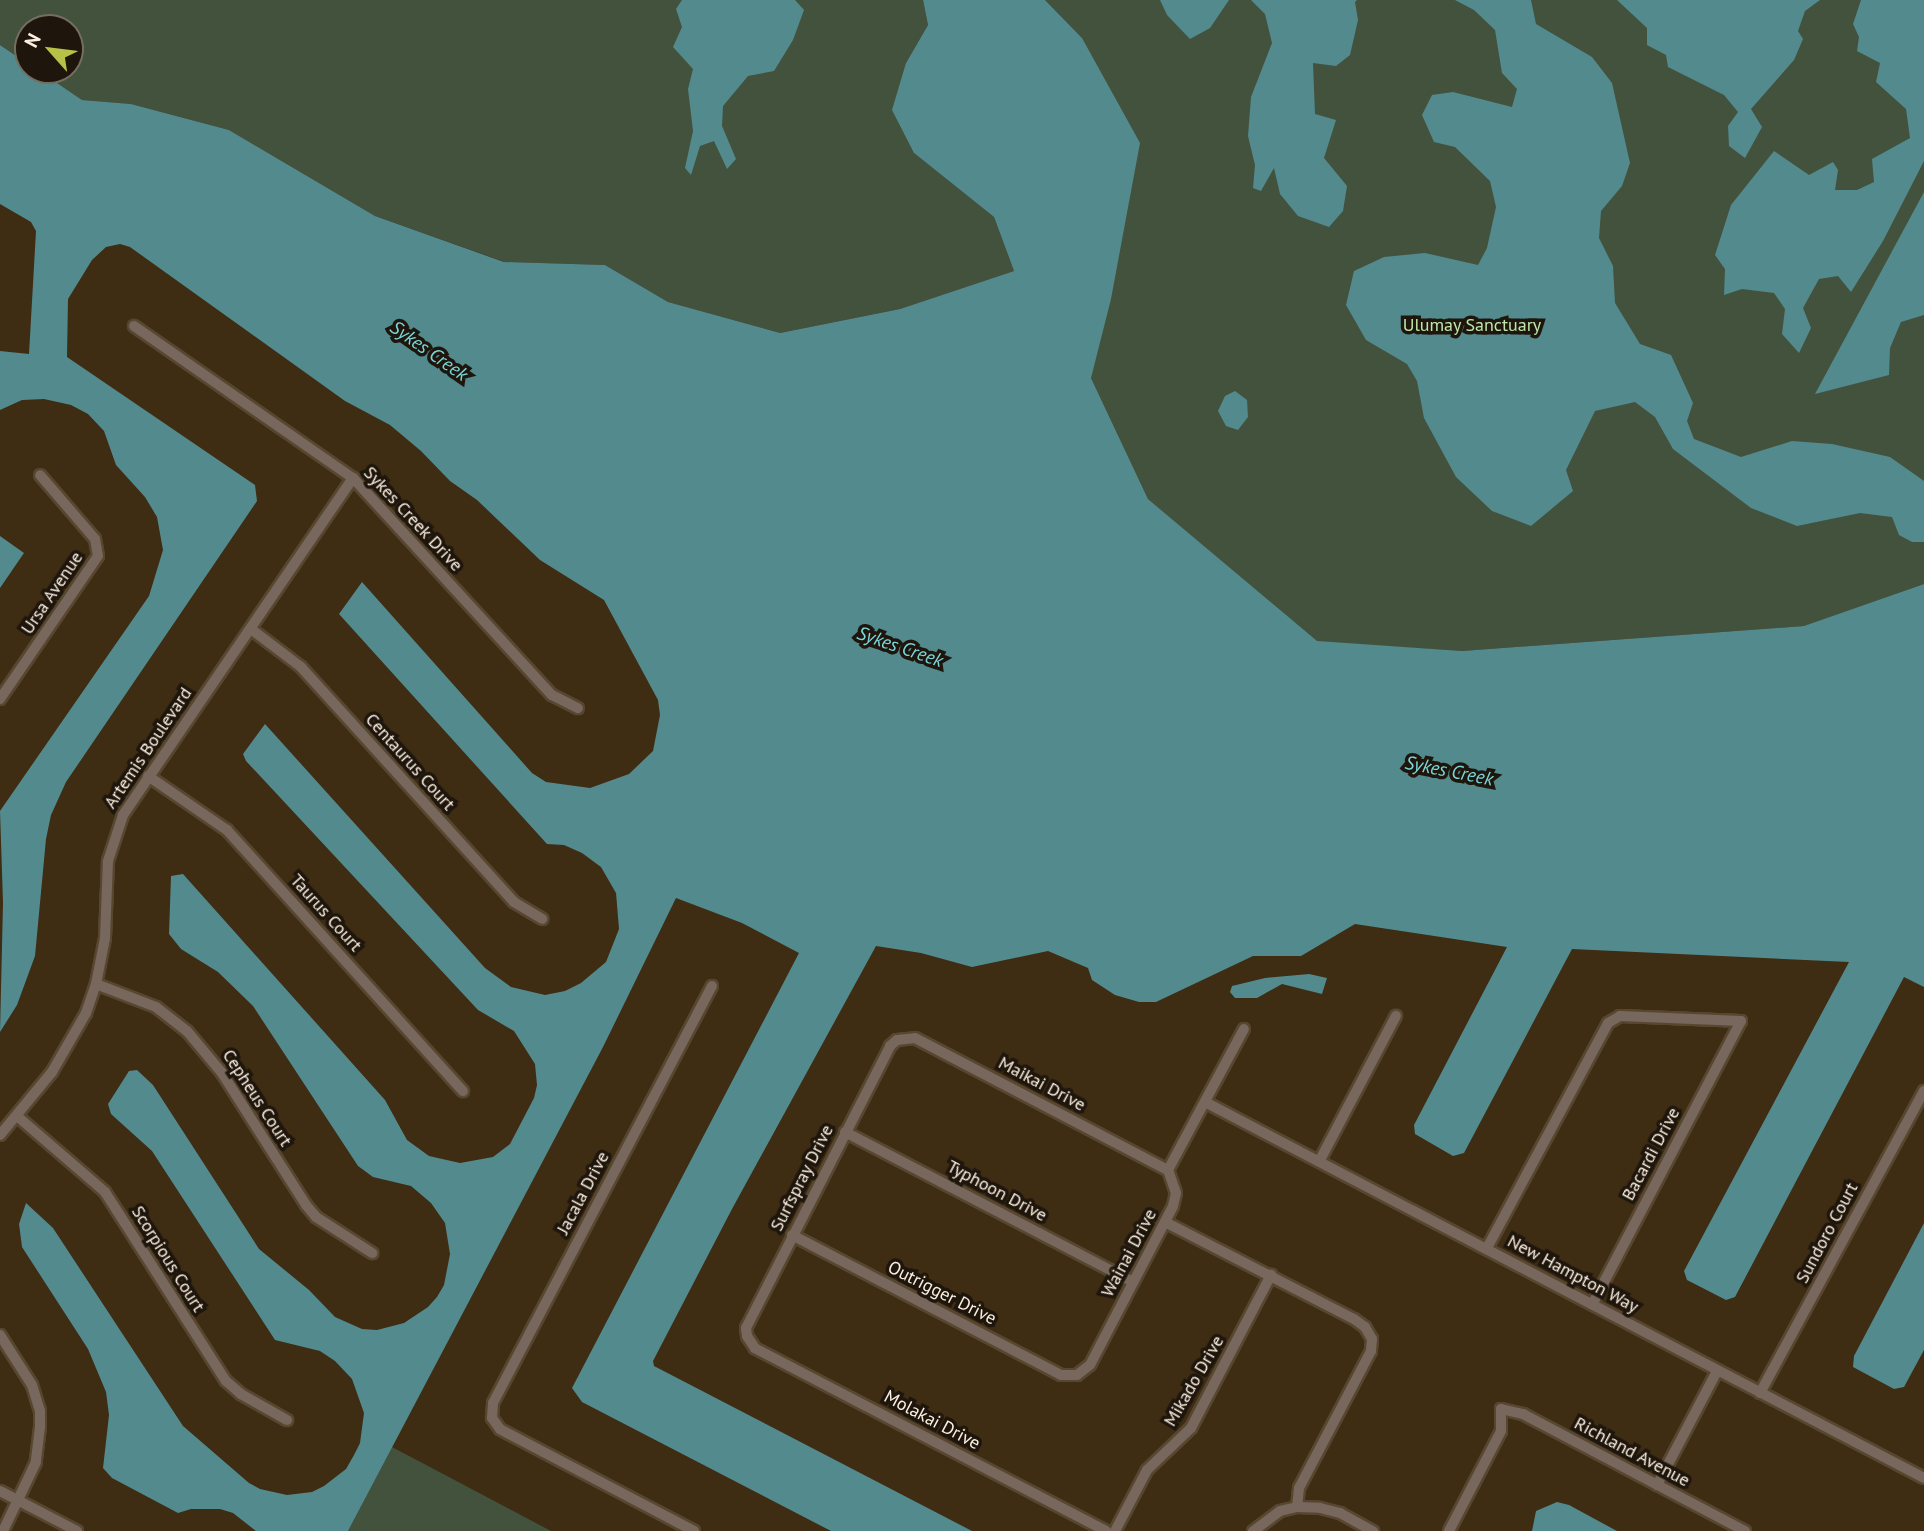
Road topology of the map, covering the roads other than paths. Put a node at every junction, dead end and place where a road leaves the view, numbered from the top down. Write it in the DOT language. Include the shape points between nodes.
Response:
graph roads {
  1 [pos="134,326"];
  2 [pos="40,475"];
  3 [pos="353,478"];
  4 [pos="251,629"];
  5 [pos="5,682"];
  6 [pos="0,699"];
  7 [pos="578,708"];
  8 [pos="148,776"];
  9 [pos="542,919"];
  10 [pos="96,984"];
  11 [pos="712,986"];
  12 [pos="1396,1016"];
  13 [pos="1244,1029"];
  14 [pos="897,1040"];
  15 [pos="463,1091"];
  16 [pos="1924,1091"];
  17 [pos="1205,1102"];
  18 [pos="17,1116"];
  19 [pos="845,1132"];
  20 [pos="0,1135"];
  21 [pos="1320,1160"];
  22 [pos="1168,1170"];
  23 [pos="1165,1222"];
  24 [pos="792,1235"];
  25 [pos="1487,1248"];
  26 [pos="372,1253"];
  27 [pos="1271,1275"];
  28 [pos="1133,1282"];
  29 [pos="1593,1303"];
  30 [pos="0,1335"];
  31 [pos="747,1336"];
  32 [pos="1717,1371"];
  33 [pos="1077,1375"];
  34 [pos="1760,1393"];
  35 [pos="287,1420"];
  36 [pos="1924,1478"];
  37 [pos="1657,1485"];
  38 [pos="0,1491"];
  39 [pos="19,1500"];
  40 [pos="1297,1507"];
  41 [pos="3,1531"];
  42 [pos="77,1531"];
  43 [pos="694,1531"];
  44 [pos="1106,1531"];
  45 [pos="1115,1531"];
  46 [pos="1253,1531"];
  47 [pos="1373,1531"];
  48 [pos="1449,1531"];
  49 [pos="1745,1531"];
  1 -- 3 [label="street, Sykes Creek Drive"];
  2 -- 5 [label="street, Ursa Avenue" via="94,539 98,556"];
  3 -- 4 [label="street, Artemis Boulevard"];
  3 -- 7 [label="street, Sykes Creek Drive" via="552,695"];
  4 -- 8 [label="street, Artemis Boulevard"];
  4 -- 9 [label="street, Centaurus Court" via="301,667 514,902"];
  5 -- 6 [label="street, Ursa Avenue"];
  8 -- 10 [label="street, Artemis Boulevard" via="123,816 111,847 106,938"];
  8 -- 15 [label="street, Taurus Court" via="227,830"];
  10 -- 18 [label="street, Artemis Boulevard" via="68,1048"];
  10 -- 26 [label="street, Cepheus Court" via="156,1007 187,1031 222,1073 316,1217"];
  11 -- 43 [label="street, Jacala Drive" via="493,1402 492,1418 500,1429"];
  12 -- 21 [label="street"];
  13 -- 17 [label="street"];
  14 -- 19 [label="street, Surfspray Drive"];
  14 -- 22 [label="street, Maikai Drive" via="915,1038"];
  16 -- 34 [label="street, Sundoro Court"];
  17 -- 21 [label="street, New Hampton Way"];
  17 -- 22 [label="street"];
  18 -- 20 [label="street, Artemis Boulevard"];
  18 -- 35 [label="street, Scorpious Court" via="105,1192 226,1381"];
  19 -- 24 [label="street, Surfspray Drive"];
  19 -- 28 [label="street, Typhoon Drive"];
  21 -- 25 [label="street, New Hampton Way"];
  22 -- 23 [label="street, Wainai Drive" via="1176,1193"];
  23 -- 27 [label="street"];
  23 -- 28 [label="street, Wainai Drive"];
  24 -- 31 [label="street, Surfspray Drive" via="748,1319"];
  24 -- 33 [label="street, Outrigger Drive" via="1061,1375"];
  25 -- 29 [label="street, New Hampton Way"];
  25 -- 29 [label="street, Bacardi Drive" via="1608,1023 1620,1016 1741,1021"];
  27 -- 40 [label="street" via="1354,1319 1372,1339 1371,1351 1299,1488"];
  27 -- 45 [label="street, Mikado Drive" via="1191,1428 1147,1470"];
  28 -- 33 [label="street, Wainai Drive" via="1090,1366"];
  29 -- 32 [label="street, New Hampton Way"];
  30 -- 39 [label="street" via="32,1385 40,1411 36,1462"];
  31 -- 44 [label="street, Molakai Drive" via="755,1348"];
  32 -- 34 [label="street, New Hampton Way"];
  32 -- 37 [label="street"];
  34 -- 36 [label="street, New Hampton Way"];
  37 -- 48 [label="street, Richland Avenue" via="1522,1414 1501,1409 1501,1431"];
  37 -- 49 [label="street, Richland Avenue"];
  38 -- 39 [label="street"];
  39 -- 41 [label="street"];
  39 -- 42 [label="street"];
  40 -- 46 [label="street" via="1280,1511"];
  40 -- 47 [label="street" via="1340,1513"];
}
